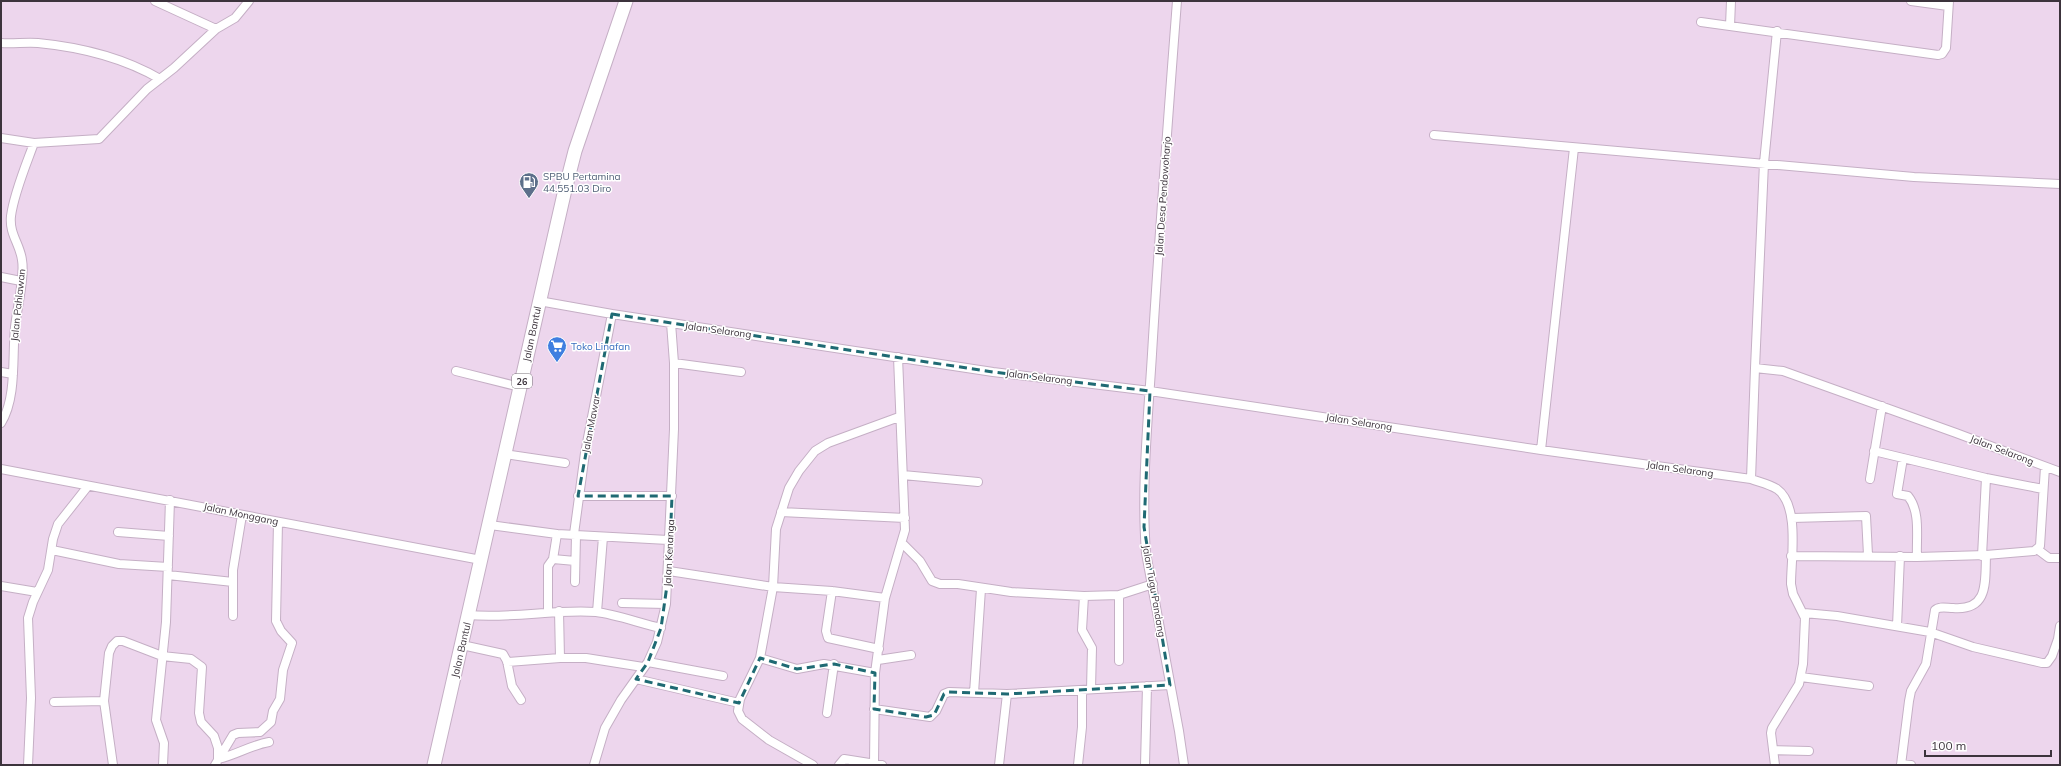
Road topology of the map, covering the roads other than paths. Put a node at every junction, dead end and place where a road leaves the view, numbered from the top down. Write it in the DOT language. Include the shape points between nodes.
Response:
graph roads {
  1 [pos="155,1"];
  2 [pos="249,1"];
  3 [pos="626,1"];
  4 [pos="1177,1"];
  5 [pos="1731,1"];
  6 [pos="1911,1"];
  7 [pos="1948,4"];
  8 [pos="1701,22"];
  9 [pos="1730,26"];
  10 [pos="216,29"];
  11 [pos="1777,31"];
  12 [pos="1,43"];
  13 [pos="160,80"];
  14 [pos="1434,135"];
  15 [pos="1,138"];
  16 [pos="34,143"];
  17 [pos="1574,148"];
  18 [pos="1764,163"];
  19 [pos="2060,184"];
  20 [pos="1,278"];
  21 [pos="21,281"];
  22 [pos="539,301"];
  23 [pos="612,314"];
  24 [pos="671,323"];
  25 [pos="898,357"];
  26 [pos="674,363"];
  27 [pos="1755,368"];
  28 [pos="456,371"];
  29 [pos="1,372"];
  30 [pos="741,372"];
  31 [pos="13,374"];
  32 [pos="520,387"];
  33 [pos="1150,390"];
  34 [pos="1882,406"];
  35 [pos="899,417"];
  36 [pos="1,423"];
  37 [pos="1541,450"];
  38 [pos="1874,451"];
  39 [pos="506,454"];
  40 [pos="1903,458"];
  41 [pos="565,463"];
  42 [pos="2044,467"];
  43 [pos="1,469"];
  44 [pos="2060,472"];
  45 [pos="903,475"];
  46 [pos="1986,478"];
  47 [pos="1751,479"];
  48 [pos="1870,479"];
  49 [pos="978,482"];
  50 [pos="88,486"];
  51 [pos="2043,489"];
  52 [pos="578,496"];
  53 [pos="672,496"];
  54 [pos="170,500"];
  55 [pos="781,512"];
  56 [pos="242,515"];
  57 [pos="905,518"];
  58 [pos="1792,518"];
  59 [pos="278,522"];
  60 [pos="490,525"];
  61 [pos="118,532"];
  62 [pos="557,534"];
  63 [pos="575,535"];
  64 [pos="169,536"];
  65 [pos="603,537"];
  66 [pos="668,540"];
  67 [pos="902,543"];
  68 [pos="2037,549"];
  69 [pos="52,550"];
  70 [pos="1868,555"];
  71 [pos="1984,555"];
  72 [pos="1791,556"];
  73 [pos="1900,556"];
  74 [pos="1917,557"];
  75 [pos="2060,558"];
  76 [pos="554,559"];
  77 [pos="481,560"];
  78 [pos="575,560"];
  79 [pos="168,571"];
  80 [pos="669,571"];
  81 [pos="233,582"];
  82 [pos="575,582"];
  83 [pos="1153,584"];
  84 [pos="1,586"];
  85 [pos="773,587"];
  86 [pos="981,589"];
  87 [pos="832,591"];
  88 [pos="37,592"];
  89 [pos="1119,595"];
  90 [pos="1084,596"];
  91 [pos="885,598"];
  92 [pos="622,603"];
  93 [pos="666,604"];
  94 [pos="559,611"];
  95 [pos="548,612"];
  96 [pos="597,612"];
  97 [pos="1804,613"];
  98 [pos="468,615"];
  99 [pos="233,616"];
  100 [pos="1898,626"];
  101 [pos="2060,626"];
  102 [pos="661,628"];
  103 [pos="1930,632"];
  104 [pos="462,645"];
  105 [pos="880,649"];
  106 [pos="911,654"];
  107 [pos="162,656"];
  108 [pos="560,658"];
  109 [pos="760,658"];
  110 [pos="878,660"];
  111 [pos="1119,661"];
  112 [pos="507,662"];
  113 [pos="834,664"];
  114 [pos="646,665"];
  115 [pos="875,673"];
  116 [pos="723,676"];
  117 [pos="1801,676"];
  118 [pos="636,679"];
  119 [pos="1170,685"];
  120 [pos="1147,686"];
  121 [pos="1869,686"];
  122 [pos="1091,689"];
  123 [pos="1082,690"];
  124 [pos="974,693"];
  125 [pos="1008,694"];
  126 [pos="521,700"];
  127 [pos="104,701"];
  128 [pos="54,702"];
  129 [pos="739,703"];
  130 [pos="874,709"];
  131 [pos="827,713"];
  132 [pos="269,742"];
  133 [pos="1773,750"];
  134 [pos="1809,750"];
  135 [pos="217,762"];
  136 [pos="1901,764"];
  137 [pos="28,765"];
  138 [pos="113,765"];
  139 [pos="163,765"];
  140 [pos="434,765"];
  141 [pos="594,765"];
  142 [pos="813,765"];
  143 [pos="839,765"];
  144 [pos="878,765"];
  145 [pos="999,765"];
  146 [pos="1078,765"];
  147 [pos="1146,765"];
  148 [pos="1184,765"];
  149 [pos="1775,765"];
  150 [pos="1911,765"];
  1 -- 10 [label="street"];
  2 -- 10 [label="street" via="235,18"];
  3 -- 22 [label="main road, Jalan Bantul / 26" via="575,151"];
  4 -- 33 [label="street, Jalan Desa Pendowoharjo"];
  5 -- 9 [label="street"];
  6 -- 7 [label="street"];
  7 -- 11 [label="street" via="1946,48 1938,55"];
  8 -- 9 [label="street"];
  9 -- 11 [label="street"];
  10 -- 13 [label="street"];
  11 -- 18 [label="street"];
  12 -- 13 [label="street" via="36,43 92,53 141,70"];
  13 -- 16 [label="street" via="142,94 99,139"];
  14 -- 17 [label="street"];
  15 -- 16 [label="street"];
  16 -- 21 [label="street, Jalan Pahlawan" via="11,217 13,236 22,260"];
  17 -- 18 [label="street"];
  17 -- 37 [label="street"];
  18 -- 19 [label="street" via="1914,177"];
  18 -- 27 [label="street"];
  20 -- 21 [label="street"];
  21 -- 31 [label="street, Jalan Pahlawan" via="14,338"];
  22 -- 23 [label="street, Jalan Selarong"];
  22 -- 32 [label="main road, Jalan Bantul / 26"];
  23 -- 24 [label="street, Jalan Selarong"];
  23 -- 52 [label="street, Jalan Mawar"];
  24 -- 25 [label="street, Jalan Selarong"];
  24 -- 26 [label="street, Jalan Kenanga"];
  25 -- 33 [label="street, Jalan Selarong" via="993,372"];
  25 -- 35 [label="street"];
  26 -- 30 [label="street"];
  26 -- 53 [label="street, Jalan Kenanga"];
  27 -- 34 [label="street, Jalan Selarong" via="1783,371"];
  27 -- 47 [label="street"];
  28 -- 32 [label="street"];
  29 -- 31 [label="street"];
  31 -- 36 [label="street, Jalan Pahlawan" via="8,409"];
  32 -- 39 [label="main road, Jalan Bantul / 26"];
  33 -- 37 [label="street, Jalan Selarong"];
  33 -- 83 [label="street, Jalan Tugu Pandang" via="1144,527 1146,553"];
  34 -- 38 [label="street"];
  34 -- 42 [label="street, Jalan Selarong"];
  35 -- 45 [label="street"];
  35 -- 55 [label="street" via="828,443 815,451 789,488"];
  37 -- 47 [label="street, Jalan Selarong"];
  38 -- 40 [label="street"];
  38 -- 48 [label="street"];
  39 -- 41 [label="street"];
  39 -- 60 [label="main road, Jalan Bantul / 26"];
  40 -- 46 [label="street"];
  40 -- 74 [label="street" via="1896,494 1908,496 1914,505"];
  42 -- 44 [label="street, Jalan Selarong"];
  42 -- 51 [label="street"];
  43 -- 50 [label="street, Jalan Monggang"];
  45 -- 49 [label="street"];
  45 -- 57 [label="street"];
  46 -- 51 [label="street"];
  46 -- 71 [label="street"];
  47 -- 58 [label="street, Jalan Selarong" via="1776,489 1788,502"];
  50 -- 54 [label="street, Jalan Monggang"];
  50 -- 69 [label="street" via="58,524"];
  51 -- 68 [label="street" via="2040,546"];
  52 -- 53 [label="street"];
  52 -- 63 [label="street, Jalan Mawar"];
  53 -- 66 [label="street, Jalan Kenanga"];
  54 -- 56 [label="street, Jalan Monggang"];
  54 -- 64 [label="street"];
  55 -- 57 [label="street"];
  55 -- 85 [label="street" via="776,529"];
  56 -- 59 [label="street, Jalan Monggang"];
  56 -- 81 [label="street"];
  57 -- 67 [label="street"];
  58 -- 70 [label="street" via="1866,516"];
  58 -- 72 [label="street"];
  59 -- 77 [label="street, Jalan Monggang"];
  59 -- 135 [label="street" via="276,621 281,632 292,643 283,670 280,698 273,711 272,720 267,726 260,732 234,734"];
  60 -- 62 [label="street"];
  60 -- 77 [label="main road, Jalan Bantul / 26"];
  61 -- 64 [label="street"];
  62 -- 63 [label="street"];
  62 -- 76 [label="street"];
  63 -- 65 [label="street"];
  63 -- 78 [label="street, Jalan Mawar"];
  64 -- 79 [label="street"];
  65 -- 66 [label="street"];
  65 -- 96 [label="street"];
  66 -- 80 [label="street, Jalan Kenanga"];
  67 -- 86 [label="street" via="920,561 935,583"];
  67 -- 91 [label="street"];
  68 -- 71 [label="street" via="2030,552"];
  68 -- 75 [label="street" via="2049,558"];
  69 -- 79 [label="street" via="111,563"];
  69 -- 88 [label="street" via="48,570"];
  70 -- 72 [label="street"];
  70 -- 73 [label="street"];
  71 -- 74 [label="street"];
  71 -- 103 [label="street" via="1985,586 1980,600 1968,608 1936,608"];
  72 -- 97 [label="street" via="1793,594"];
  73 -- 74 [label="street"];
  73 -- 100 [label="street"];
  76 -- 78 [label="street"];
  76 -- 95 [label="street" via="548,566"];
  77 -- 98 [label="main road, Jalan Bantul / 26"];
  78 -- 82 [label="street, Jalan Mawar"];
  79 -- 81 [label="street"];
  79 -- 107 [label="street"];
  80 -- 85 [label="street"];
  80 -- 93 [label="street, Jalan Kenanga"];
  81 -- 99 [label="street"];
  83 -- 89 [label="street"];
  83 -- 119 [label="street, Jalan Tugu Pandang"];
  84 -- 88 [label="street"];
  85 -- 87 [label="street"];
  85 -- 109 [label="street"];
  86 -- 90 [label="street"];
  86 -- 124 [label="street"];
  87 -- 91 [label="street"];
  87 -- 105 [label="street" via="826,631 828,638"];
  88 -- 137 [label="street" via="28,618 31,698"];
  89 -- 90 [label="street"];
  89 -- 111 [label="street"];
  90 -- 122 [label="street" via="1082,630 1092,648"];
  91 -- 105 [label="street"];
  92 -- 93 [label="street"];
  93 -- 102 [label="street, Jalan Kenanga"];
  94 -- 95 [label="street"];
  94 -- 96 [label="street"];
  94 -- 108 [label="street"];
  95 -- 98 [label="street" via="503,617"];
  96 -- 102 [label="street"];
  97 -- 100 [label="street"];
  97 -- 117 [label="street"];
  98 -- 104 [label="main road, Jalan Bantul / 26"];
  100 -- 103 [label="street"];
  101 -- 103 [label="street" via="2052,656 2047,663 1972,647"];
  102 -- 114 [label="street, Jalan Kenanga"];
  103 -- 136 [label="street" via="1926,664 1911,691"];
  104 -- 112 [label="street" via="503,654"];
  104 -- 140 [label="main road, Jalan Bantul / 26"];
  105 -- 110 [label="street"];
  106 -- 110 [label="street"];
  107 -- 127 [label="street" via="123,641 114,643 108,658"];
  107 -- 135 [label="street" via="191,659 202,667 199,713 201,722 214,736 218,748"];
  107 -- 139 [label="street" via="156,720 164,743"];
  108 -- 112 [label="street"];
  108 -- 114 [label="street" via="586,658"];
  109 -- 113 [label="street" via="797,669"];
  109 -- 129 [label="street"];
  110 -- 115 [label="street"];
  112 -- 126 [label="street" via="512,686"];
  113 -- 115 [label="street"];
  113 -- 131 [label="street"];
  114 -- 116 [label="street"];
  114 -- 118 [label="street, Jalan Kenanga"];
  115 -- 130 [label="street"];
  117 -- 121 [label="street"];
  117 -- 133 [label="street" via="1789,702 1772,728"];
  118 -- 129 [label="street"];
  118 -- 141 [label="street, Jalan Kenanga" via="606,728"];
  119 -- 120 [label="street"];
  119 -- 148 [label="street, Jalan Tugu Pandang"];
  120 -- 122 [label="street"];
  120 -- 147 [label="street"];
  122 -- 123 [label="street"];
  123 -- 125 [label="street"];
  123 -- 146 [label="street"];
  124 -- 125 [label="street"];
  124 -- 130 [label="street" via="957,691 944,694 936,711 930,717"];
  125 -- 145 [label="street"];
  127 -- 128 [label="street"];
  127 -- 138 [label="street"];
  129 -- 142 [label="street" via="738,711 742,719 769,740"];
  130 -- 144 [label="street"];
  132 -- 135 [label="street"];
  133 -- 134 [label="street"];
  133 -- 149 [label="street"];
  136 -- 150 [label="street"];
  143 -- 144 [label="street" via="844,759"];
}
